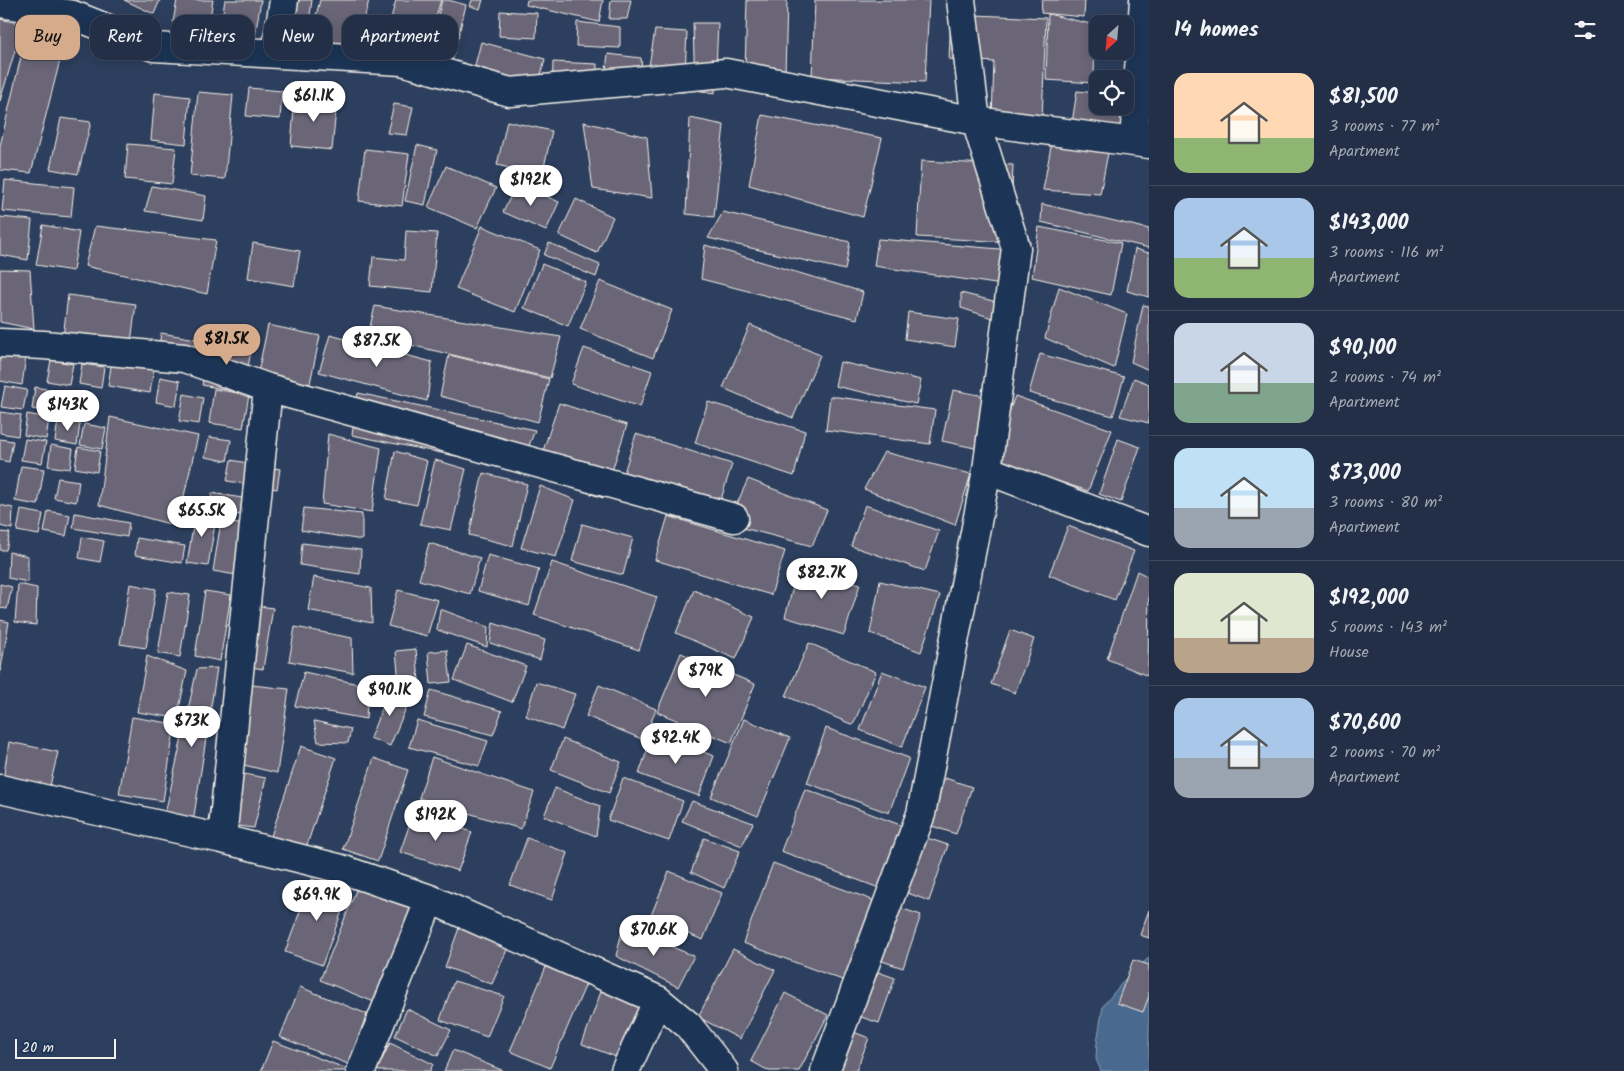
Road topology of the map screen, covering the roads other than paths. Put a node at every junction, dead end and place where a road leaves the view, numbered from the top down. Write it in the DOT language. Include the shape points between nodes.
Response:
graph roads {
  1 [pos="284,0"];
  2 [pos="961,0"];
  3 [pos="1144,0"];
  4 [pos="0,3"];
  5 [pos="282,15"];
  6 [pos="264,52"];
  7 [pos="332,57"];
  8 [pos="976,121"];
  9 [pos="1142,142"];
  10 [pos="0,343"];
  11 [pos="268,388"];
  12 [pos="987,470"];
  13 [pos="734,518"];
  14 [pos="1149,532"];
  15 [pos="0,789"];
  16 [pos="222,839"];
  17 [pos="430,899"];
  18 [pos="658,1000"];
  19 [pos="361,1071"];
  20 [pos="625,1071"];
  21 [pos="724,1071"];
  22 [pos="824,1071"];
  1 -- 5 [label="street"];
  2 -- 8 [label="street"];
  3 -- 9 [label="street"];
  4 -- 6 [label="street" via="73,15 154,47"];
  7 -- 8 [label="street" via="402,61 510,92 726,73"];
  8 -- 9 [label="street"];
  8 -- 12 [label="street" via="1016,248"];
  10 -- 11 [label="street" via="184,358"];
  11 -- 13 [label="street"];
  11 -- 16 [label="street"];
  12 -- 14 [label="street"];
  12 -- 22 [label="street" via="921,814"];
  15 -- 16 [label="street"];
  16 -- 17 [label="street" via="338,868"];
  17 -- 18 [label="street"];
  17 -- 19 [label="street"];
  18 -- 20 [label="street"];
  18 -- 21 [label="street" via="688,1025"];
}
